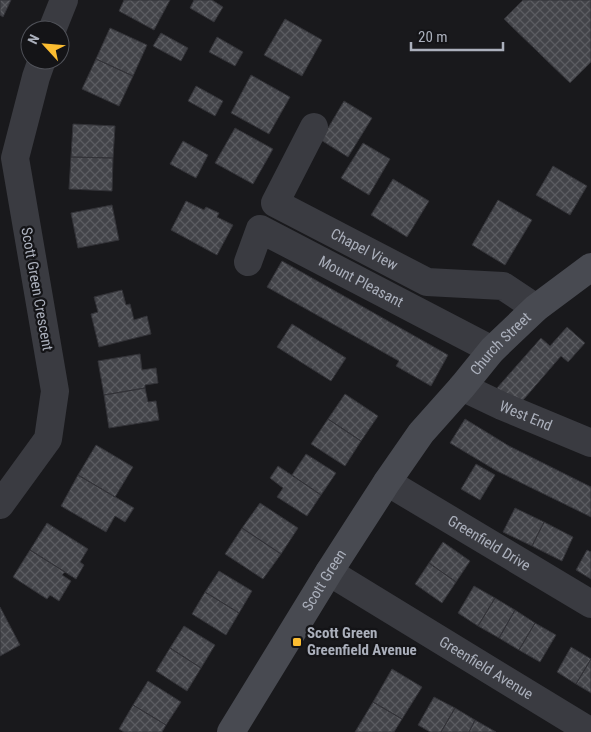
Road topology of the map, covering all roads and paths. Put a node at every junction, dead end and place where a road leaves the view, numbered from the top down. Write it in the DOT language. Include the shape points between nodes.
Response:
graph roads {
  1 [pos="64,0"];
  2 [pos="56,20"];
  3 [pos="38,70"];
  4 [pos="314,127"];
  5 [pos="8,158"];
  6 [pos="248,262"];
  7 [pos="591,267"];
  8 [pos="536,308"];
  9 [pos="492,350"];
  10 [pos="462,387"];
  11 [pos="421,433"];
  12 [pos="591,443"];
  13 [pos="387,482"];
  14 [pos="0,506"];
  15 [pos="329,572"];
  16 [pos="591,604"];
  17 [pos="231,732"];
  18 [pos="591,732"];
  1 -- 2 [label="street"];
  3 -- 5 [label="street, Scott Green Crescent"];
  4 -- 8 [label="street, Chapel View" via="275,203 427,282 504,286"];
  5 -- 14 [label="street, Scott Green Crescent" via="55,392 48,438"];
  6 -- 9 [label="street, Mount Pleasant" via="260,229"];
  7 -- 8 [label="main road, Church Street"];
  8 -- 9 [label="main road, Church Street"];
  9 -- 10 [label="main road, Church Street"];
  10 -- 11 [label="main road, Church Street"];
  10 -- 12 [label="street, West End"];
  11 -- 13 [label="main road, Scott Green"];
  13 -- 15 [label="main road, Scott Green"];
  13 -- 16 [label="street, Greenfield Drive"];
  15 -- 17 [label="main road, Scott Green"];
  15 -- 18 [label="street, Greenfield Avenue"];
}
